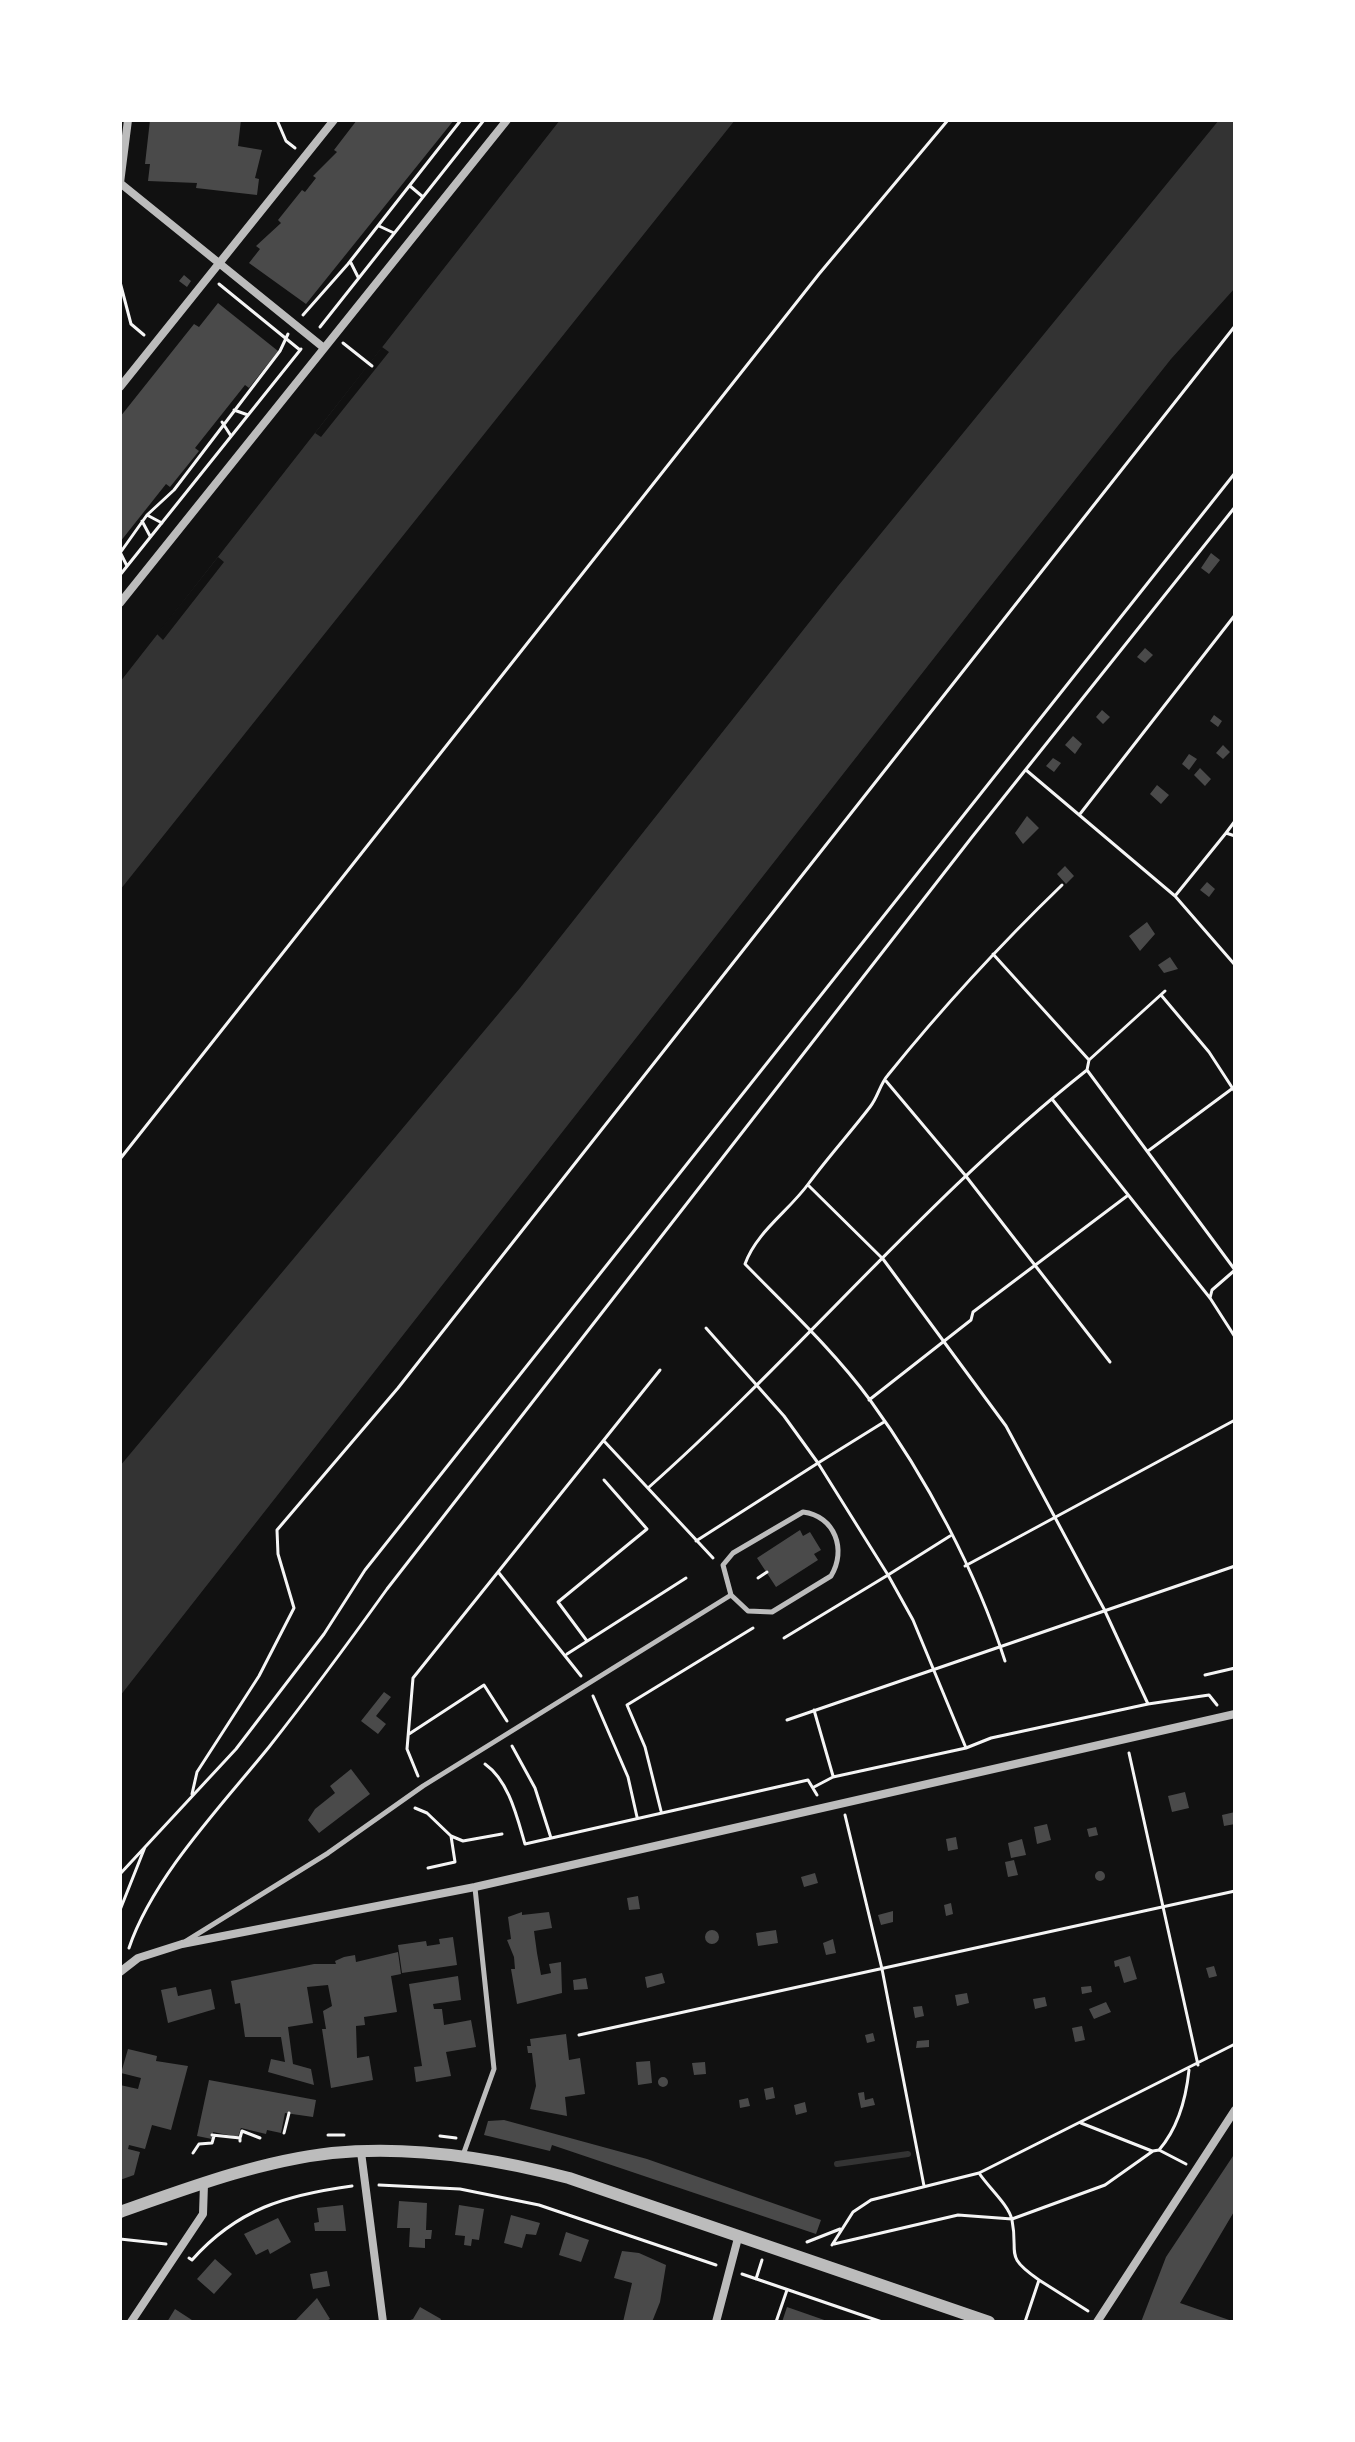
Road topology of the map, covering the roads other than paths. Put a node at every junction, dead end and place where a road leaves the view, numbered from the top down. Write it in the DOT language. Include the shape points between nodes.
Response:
graph roads {
  1 [pos="128,120"];
  2 [pos="334,120"];
  3 [pos="507,120"];
  4 [pos="124,131"];
  5 [pos="219,263"];
  6 [pos="324,348"];
  7 [pos="120,387"];
  8 [pos="120,603"];
  9 [pos="731,1595"];
  10 [pos="1235,1714"];
  11 [pos="475,1887"];
  12 [pos="182,1944"];
  13 [pos="120,1971"];
  14 [pos="1235,2110"];
  15 [pos="361,2152"];
  16 [pos="463,2156"];
  17 [pos="204,2184"];
  18 [pos="120,2212"];
  19 [pos="738,2238"];
  20 [pos="1096,2319"];
  21 [pos="131,2322"];
  22 [pos="383,2322"];
  23 [pos="716,2322"];
  24 [pos="989,2322"];
  1 -- 4 [label="street"];
  2 -- 5 [label="street"];
  3 -- 6 [label="street"];
  4 -- 5 [label="street" via="120,183"];
  5 -- 6 [label="street"];
  5 -- 7 [label="street"];
  6 -- 8 [label="street"];
  9 -- 9 [label="lane" via="748,1611 772,1612 831,1576 839,1561 837,1541 821,1518 803,1512 733,1553 723,1565"];
  9 -- 12 [label="lane" via="423,1786"];
  10 -- 11 [label="street"];
  11 -- 12 [label="street"];
  11 -- 16 [label="lane" via="494,2069"];
  12 -- 13 [label="street" via="138,1958"];
  14 -- 20 [label="street"];
  15 -- 16 [label="street"];
  15 -- 17 [label="street" via="306,2157"];
  15 -- 22 [label="street"];
  16 -- 19 [label="street" via="569,2178"];
  17 -- 18 [label="street"];
  17 -- 21 [label="street" via="203,2214"];
  19 -- 23 [label="street"];
  19 -- 24 [label="street"];
}
